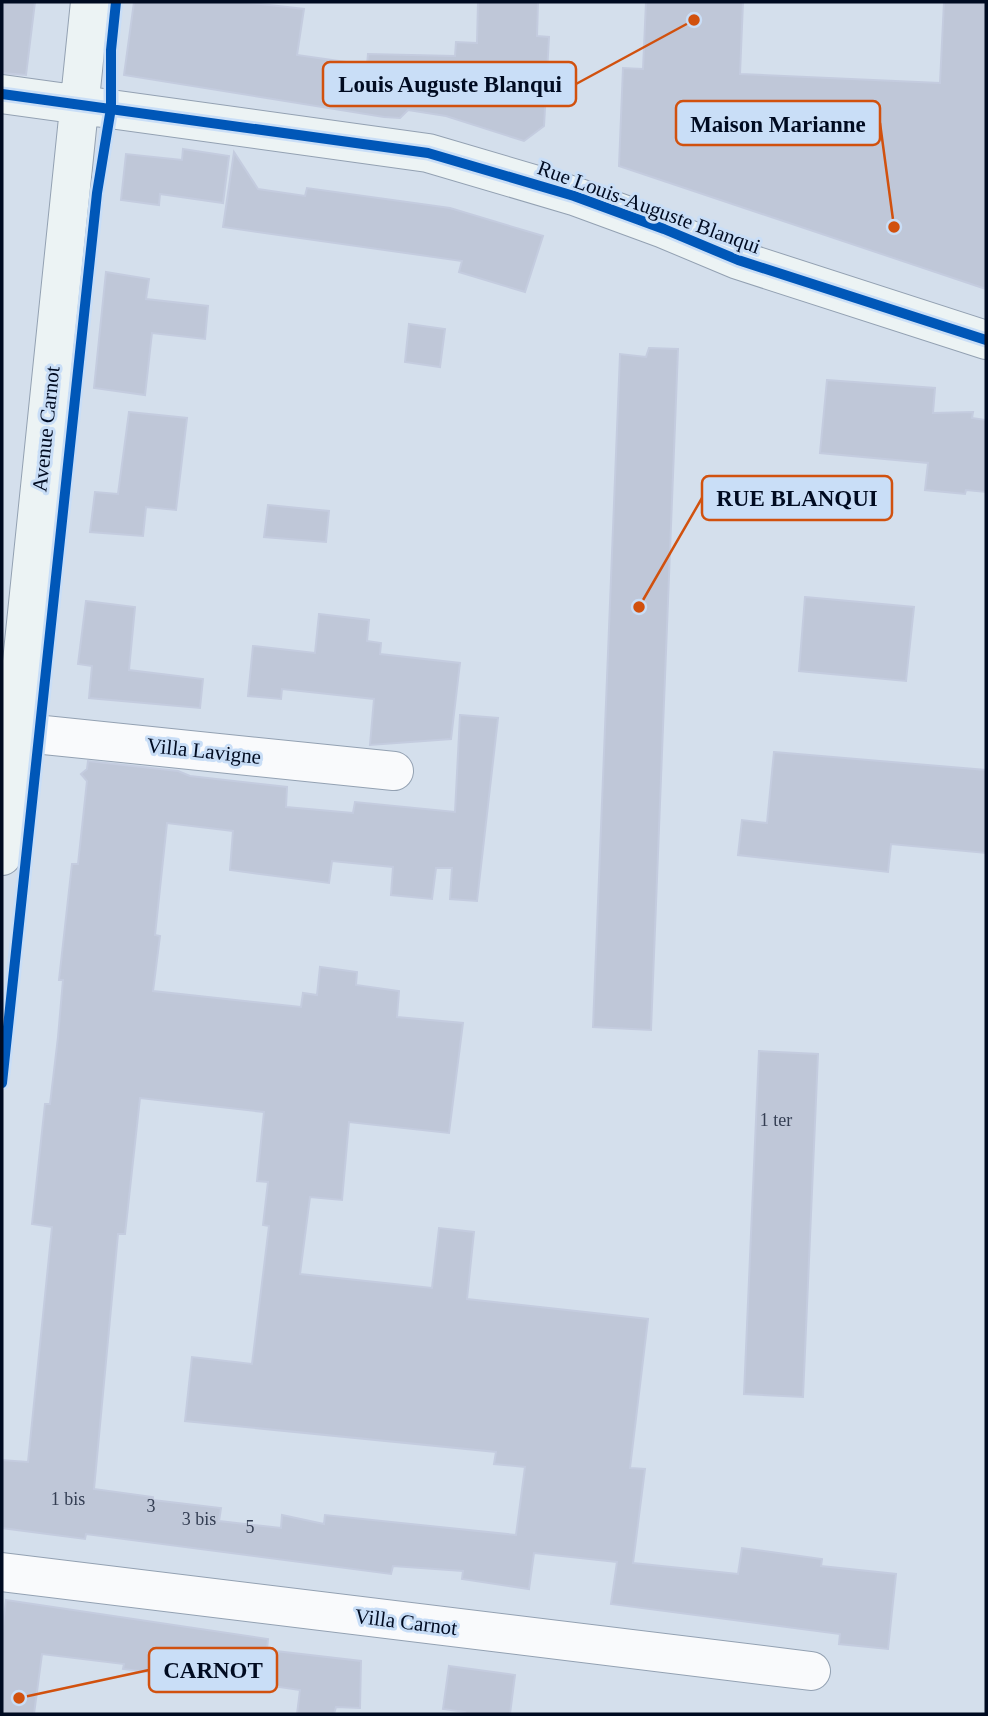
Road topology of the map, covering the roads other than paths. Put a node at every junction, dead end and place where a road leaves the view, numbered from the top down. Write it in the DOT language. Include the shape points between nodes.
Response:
graph roads {
  1 [pos="90,2"];
  2 [pos="2,94"];
  3 [pos="79,103"];
  4 [pos="986,340"];
  5 [pos="15,732"];
  6 [pos="394,771"];
  7 [pos="2,856"];
  8 [pos="2,1572"];
  9 [pos="811,1671"];
  1 -- 3 [label="street, Avenue Carnot"];
  2 -- 3 [label="street, Rue Louis-Auguste Blanqui"];
  3 -- 4 [label="street, Rue Louis-Auguste Blanqui" via="428,153 574,196 738,260"];
  3 -- 5 [label="street, Avenue Carnot"];
  5 -- 6 [label="street, Villa Lavigne"];
  5 -- 7 [label="street, Avenue Carnot"];
  8 -- 9 [label="street, Villa Carnot"];
}
